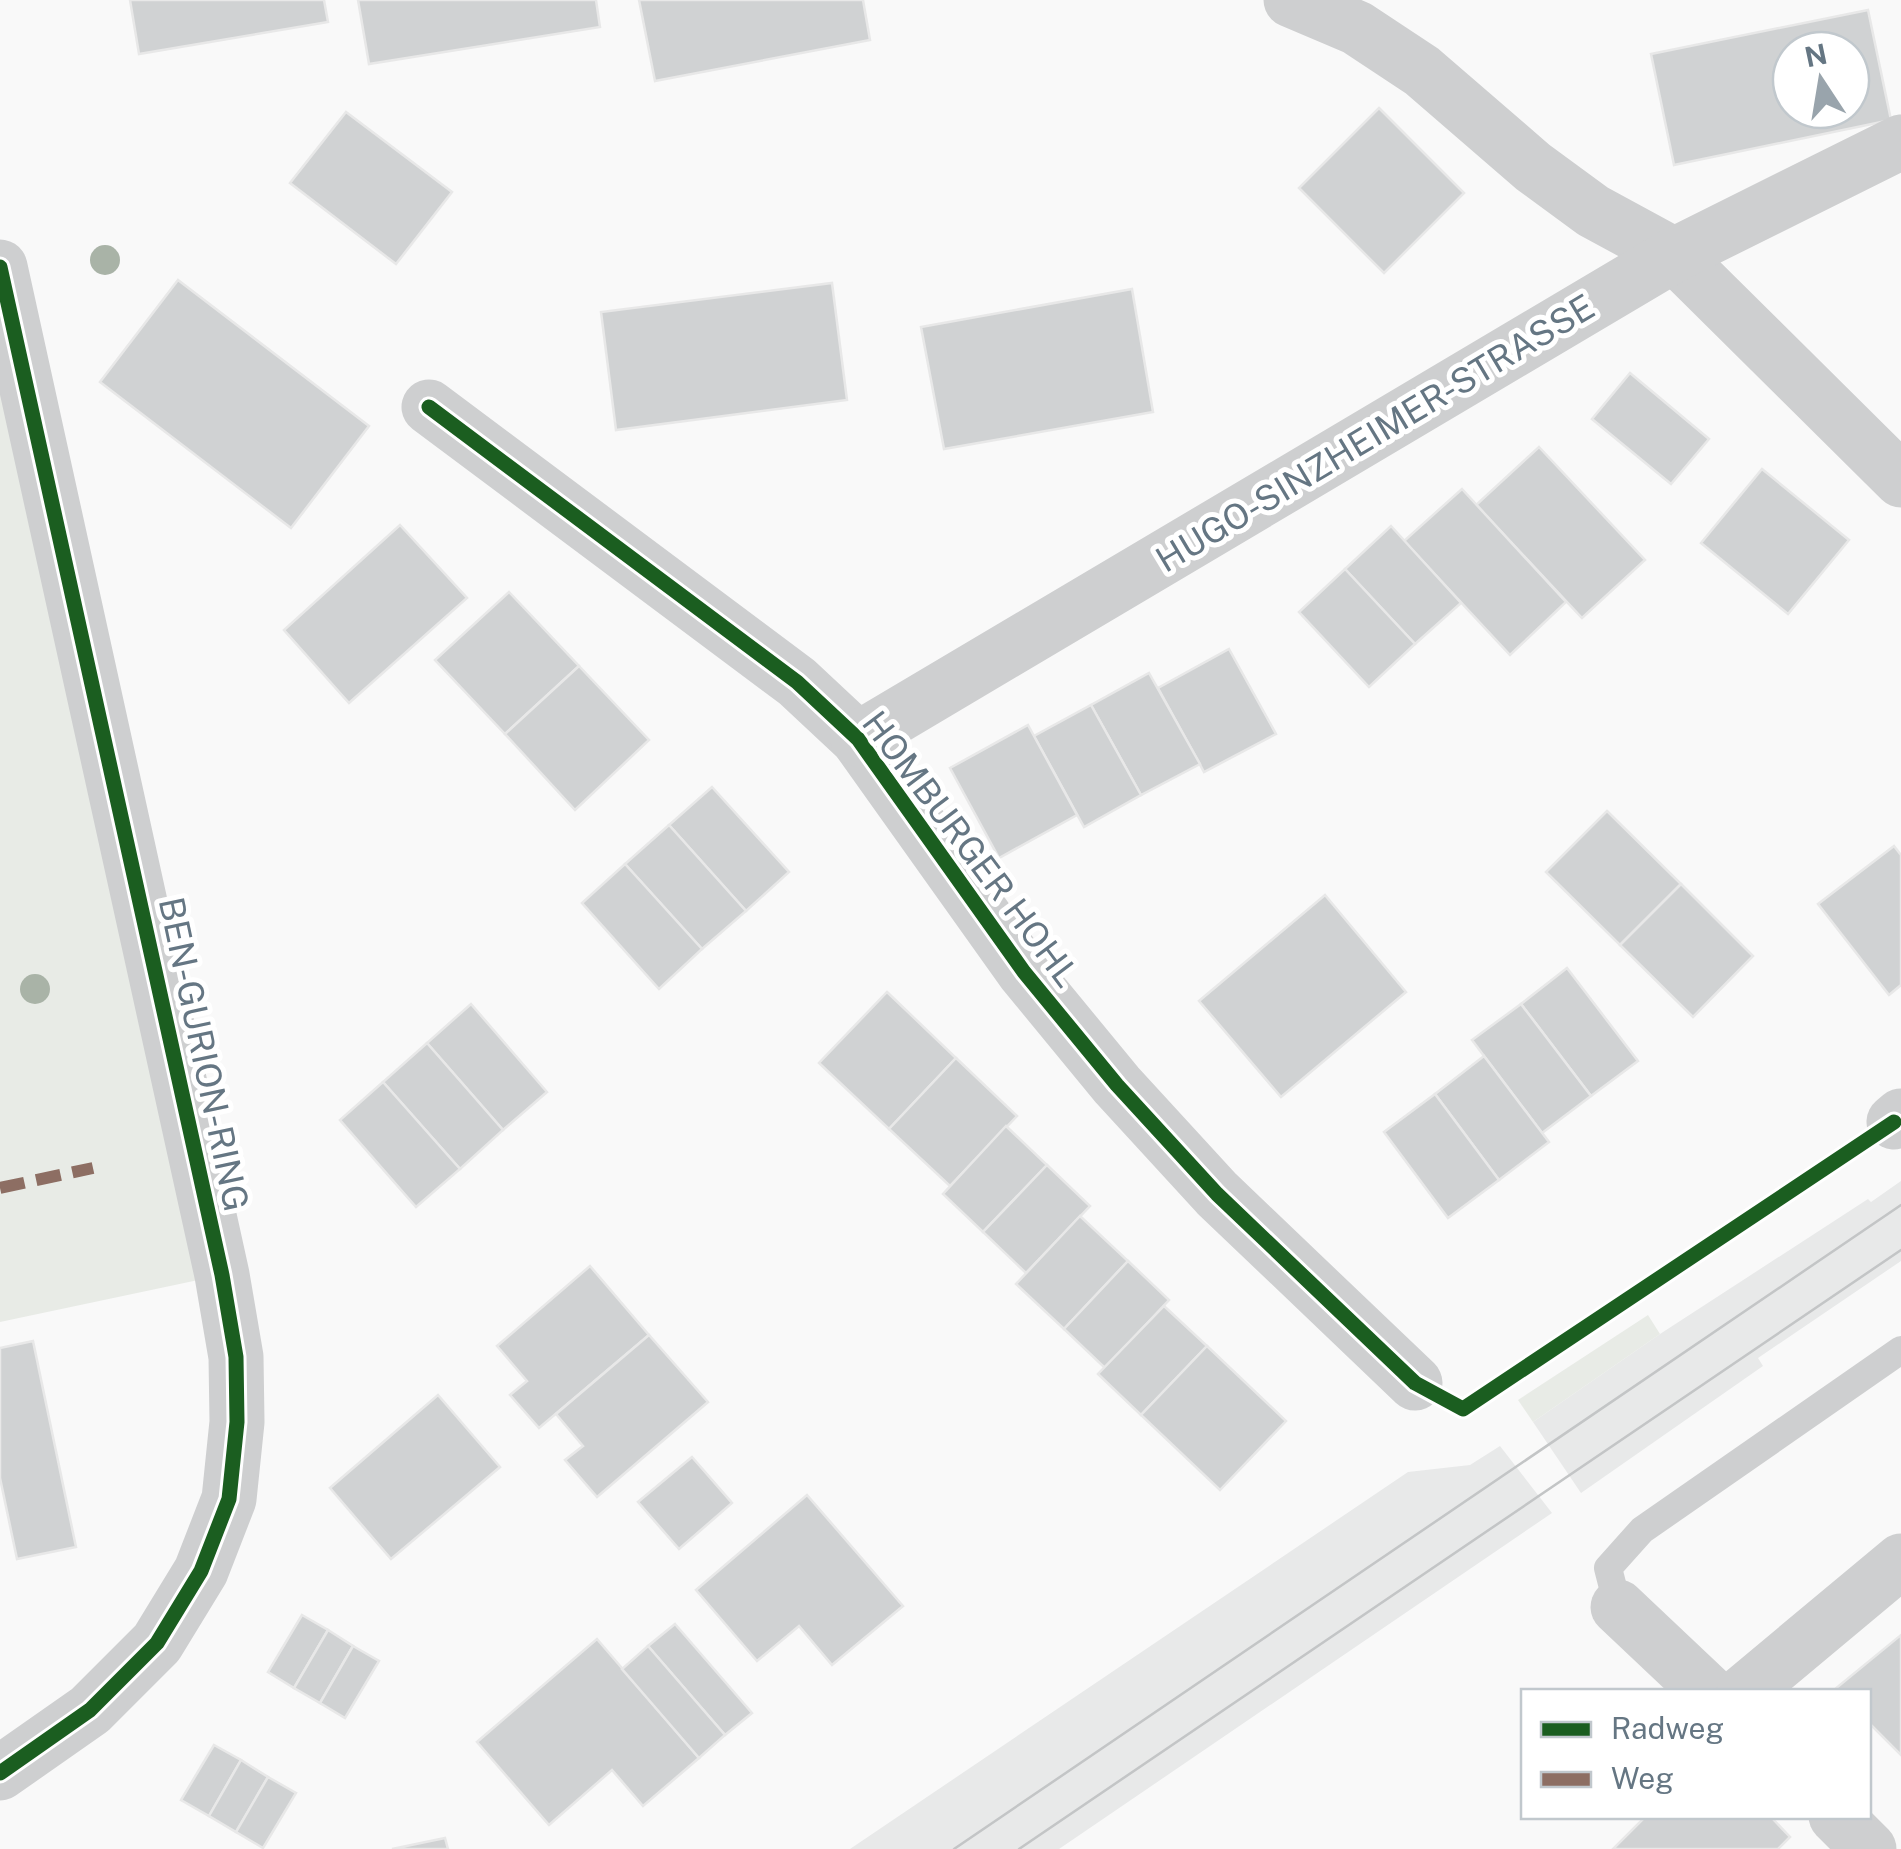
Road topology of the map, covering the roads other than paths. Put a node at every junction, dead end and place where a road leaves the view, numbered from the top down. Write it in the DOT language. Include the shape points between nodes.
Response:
graph roads {
  1 [pos="1291,0"];
  2 [pos="1901,142"];
  3 [pos="1674,255"];
  4 [pos="0,267"];
  5 [pos="429,407"];
  6 [pos="1901,480"];
  7 [pos="858,739"];
  8 [pos="1901,1350"];
  9 [pos="1416,1383"];
  10 [pos="1901,1562"];
  11 [pos="1618,1607"];
  12 [pos="1705,1689"];
  13 [pos="1748,1689"];
  14 [pos="0,1772"];
  15 [pos="1839,1819"];
  16 [pos="1869,1849"];
  1 -- 3 [label="street" via="1357,28 1422,71 1593,211"];
  2 -- 3 [label="street, HUGO-SINZHEIMER-STRASSE"];
  3 -- 6 [label="street"];
  3 -- 7 [label="street, HUGO-SINZHEIMER-STRASSE"];
  4 -- 14 [label="street, BEN-GURION-RING" via="222,1276 236,1357 237,1422 229,1499 201,1570 157,1643 90,1710"];
  5 -- 7 [label="street, HOMBURGER HOHL" via="797,682"];
  7 -- 9 [label="street, HOMBURGER HOHL" via="1024,972 1116,1085 1217,1194"];
  8 -- 11 [label="lane" via="1642,1530 1608,1568"];
  10 -- 13 [label="street"];
  11 -- 12 [label="street"];
  15 -- 16 [label="street"];
}
